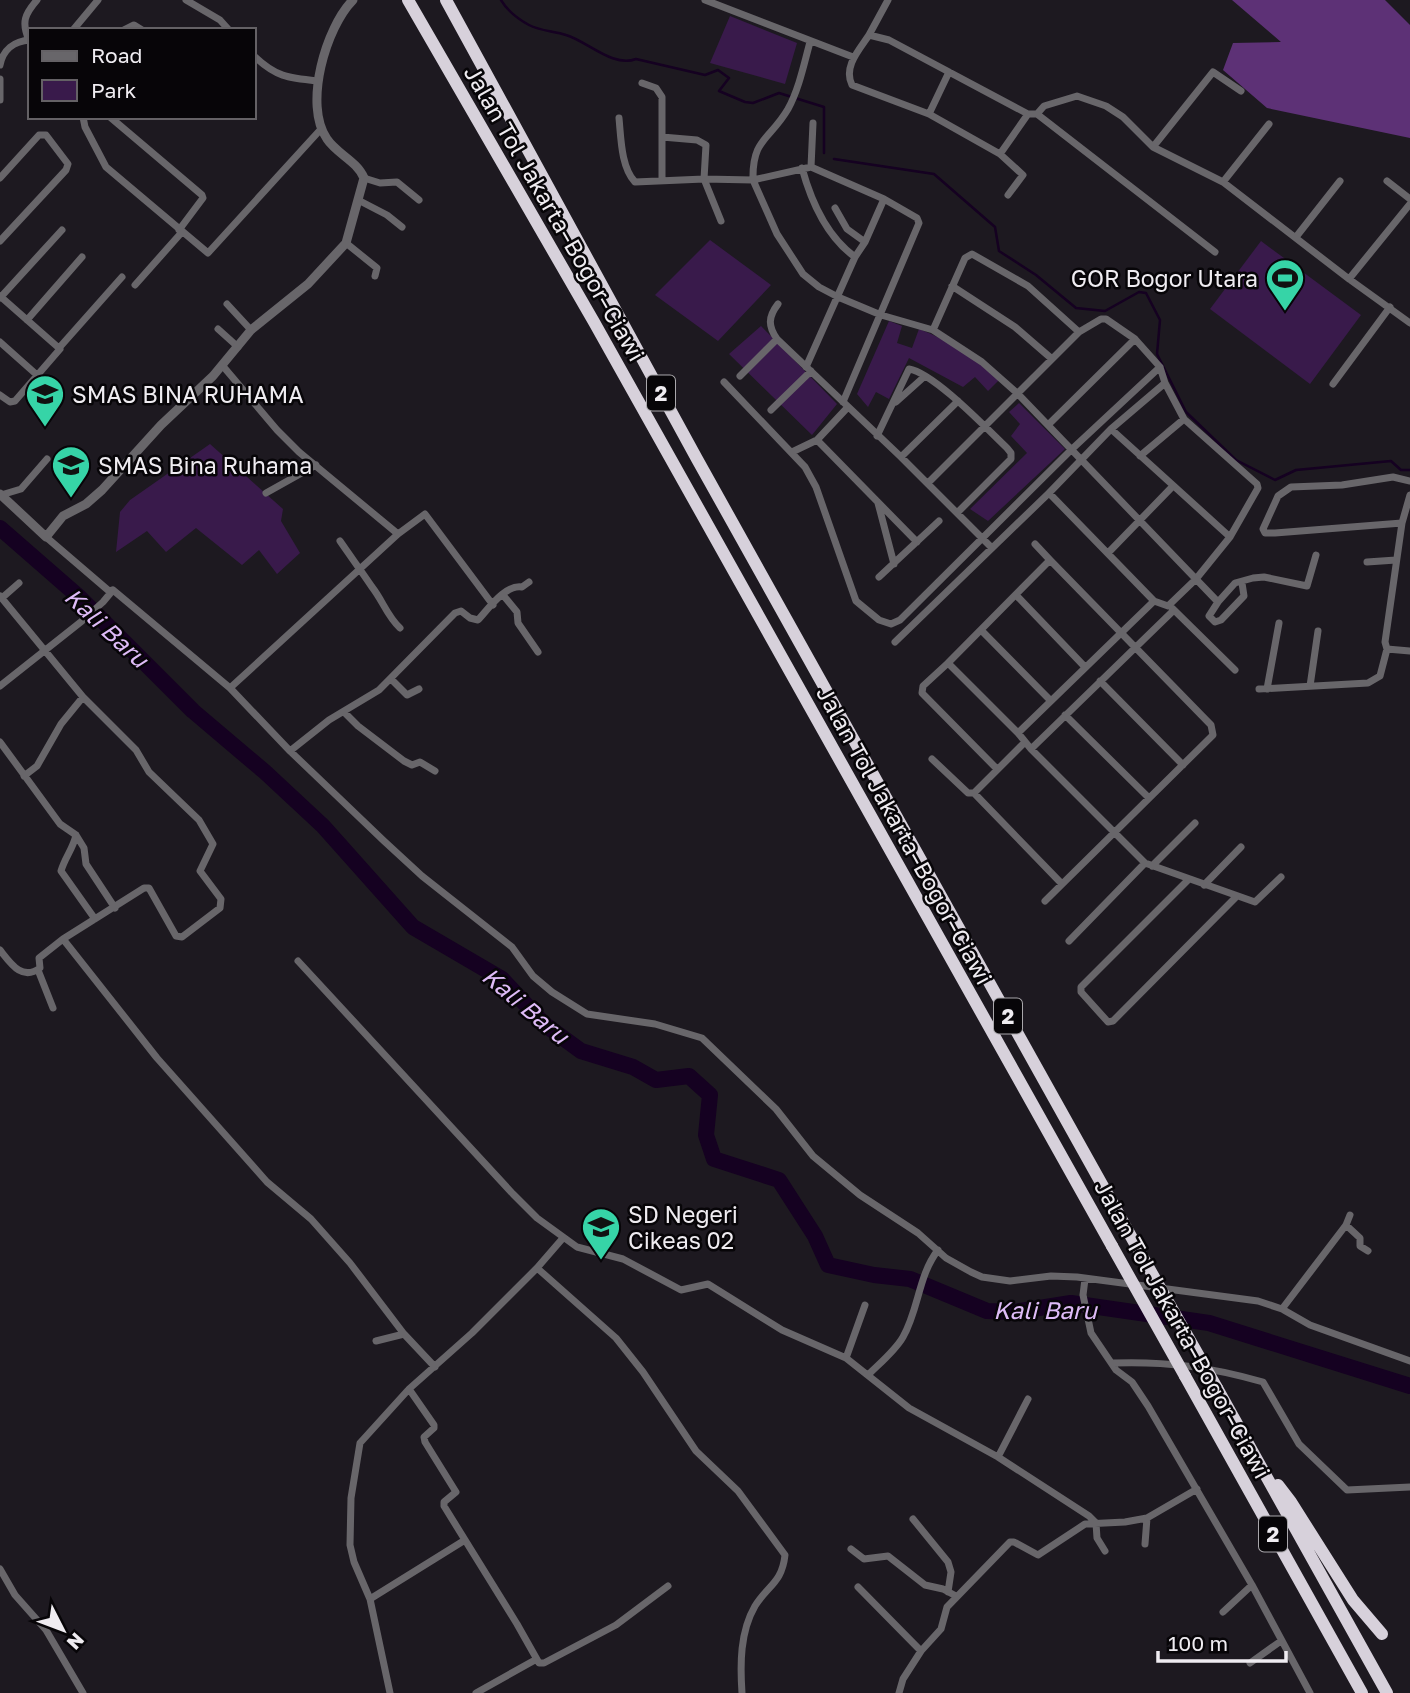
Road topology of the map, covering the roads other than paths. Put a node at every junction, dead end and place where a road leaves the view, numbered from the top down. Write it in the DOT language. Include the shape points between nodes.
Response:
graph roads {
  1 [pos="37,0"];
  2 [pos="98,0"];
  3 [pos="186,0"];
  4 [pos="352,0"];
  5 [pos="408,0"];
  6 [pos="446,0"];
  7 [pos="705,0"];
  8 [pos="888,0"];
  9 [pos="75,28"];
  10 [pos="227,28"];
  11 [pos="869,36"];
  12 [pos="28,38"];
  13 [pos="28,40"];
  14 [pos="810,41"];
  15 [pos="853,57"];
  16 [pos="256,58"];
  17 [pos="0,65"];
  18 [pos="949,72"];
  19 [pos="0,79"];
  20 [pos="318,81"];
  21 [pos="642,83"];
  22 [pos="1241,91"];
  23 [pos="0,100"];
  24 [pos="929,114"];
  25 [pos="1032,114"];
  26 [pos="619,118"];
  27 [pos="83,119"];
  28 [pos="112,119"];
  29 [pos="813,123"];
  30 [pos="1269,124"];
  31 [pos="321,130"];
  32 [pos="662,137"];
  33 [pos="1153,147"];
  34 [pos="1000,155"];
  35 [pos="811,167"];
  36 [pos="802,168"];
  37 [pos="0,178"];
  38 [pos="365,178"];
  39 [pos="704,179"];
  40 [pos="753,180"];
  41 [pos="663,181"];
  42 [pos="1340,181"];
  43 [pos="1387,181"];
  44 [pos="1223,182"];
  45 [pos="1008,195"];
  46 [pos="884,199"];
  47 [pos="419,200"];
  48 [pos="360,201"];
  49 [pos="1410,201"];
  50 [pos="835,208"];
  51 [pos="721,222"];
  52 [pos="402,227"];
  53 [pos="62,230"];
  54 [pos="180,231"];
  55 [pos="1296,237"];
  56 [pos="0,241"];
  57 [pos="865,242"];
  58 [pos="346,243"];
  59 [pos="1215,251"];
  60 [pos="82,257"];
  61 [pos="855,257"];
  62 [pos="375,276"];
  63 [pos="122,277"];
  64 [pos="1349,279"];
  65 [pos="135,285"];
  66 [pos="952,286"];
  67 [pos="0,297"];
  68 [pos="838,297"];
  69 [pos="227,304"];
  70 [pos="778,304"];
  71 [pos="1390,307"];
  72 [pos="881,315"];
  73 [pos="27,320"];
  74 [pos="1410,323"];
  75 [pos="218,329"];
  76 [pos="251,330"];
  77 [pos="933,330"];
  78 [pos="1079,332"];
  79 [pos="1135,338"];
  80 [pos="777,339"];
  81 [pos="0,342"];
  82 [pos="237,346"];
  83 [pos="60,348"];
  84 [pos="1052,359"];
  85 [pos="222,365"];
  86 [pos="1160,367"];
  87 [pos="808,369"];
  88 [pos="37,375"];
  89 [pos="740,376"];
  90 [pos="925,376"];
  91 [pos="724,382"];
  92 [pos="1165,383"];
  93 [pos="1333,384"];
  94 [pos="0,394"];
  95 [pos="1018,394"];
  96 [pos="958,401"];
  97 [pos="893,404"];
  98 [pos="845,405"];
  99 [pos="771,410"];
  100 [pos="1184,419"];
  101 [pos="1048,425"];
  102 [pos="986,428"];
  103 [pos="1111,429"];
  104 [pos="877,436"];
  105 [pos="817,440"];
  106 [pos="1071,450"];
  107 [pos="792,452"];
  108 [pos="1140,456"];
  109 [pos="901,457"];
  110 [pos="47,459"];
  111 [pos="1082,461"];
  112 [pos="316,465"];
  113 [pos="1410,481"];
  114 [pos="928,483"];
  115 [pos="1173,486"];
  116 [pos="266,493"];
  117 [pos="1049,494"];
  118 [pos="0,495"];
  119 [pos="1410,495"];
  120 [pos="877,502"];
  121 [pos="957,513"];
  122 [pos="939,521"];
  123 [pos="1139,521"];
  124 [pos="1402,523"];
  125 [pos="398,534"];
  126 [pos="46,537"];
  127 [pos="1230,537"];
  128 [pos="982,538"];
  129 [pos="340,541"];
  130 [pos="917,542"];
  131 [pos="1035,544"];
  132 [pos="992,548"];
  133 [pos="1108,553"];
  134 [pos="1316,555"];
  135 [pos="1396,560"];
  136 [pos="1050,561"];
  137 [pos="1367,562"];
  138 [pos="894,564"];
  139 [pos="359,570"];
  140 [pos="879,577"];
  141 [pos="1196,579"];
  142 [pos="529,582"];
  143 [pos="19,583"];
  144 [pos="1242,583"];
  145 [pos="113,590"];
  146 [pos="503,595"];
  147 [pos="1016,595"];
  148 [pos="1,597"];
  149 [pos="1154,601"];
  150 [pos="1218,602"];
  151 [pos="494,605"];
  152 [pos="1171,608"];
  153 [pos="1279,623"];
  154 [pos="400,628"];
  155 [pos="981,630"];
  156 [pos="1318,631"];
  157 [pos="1122,632"];
  158 [pos="895,642"];
  159 [pos="1135,646"];
  160 [pos="1387,649"];
  161 [pos="45,650"];
  162 [pos="1410,651"];
  163 [pos="538,652"];
  164 [pos="948,663"];
  165 [pos="1085,667"];
  166 [pos="1235,670"];
  167 [pos="391,679"];
  168 [pos="1100,681"];
  169 [pos="0,686"];
  170 [pos="1310,686"];
  171 [pos="230,688"];
  172 [pos="419,689"];
  173 [pos="83,696"];
  174 [pos="1051,700"];
  175 [pos="344,712"];
  176 [pos="1065,715"];
  177 [pos="1018,733"];
  178 [pos="0,742"];
  179 [pos="1024,742"];
  180 [pos="1031,749"];
  181 [pos="290,751"];
  182 [pos="932,759"];
  183 [pos="1183,765"];
  184 [pos="997,769"];
  185 [pos="435,771"];
  186 [pos="24,776"];
  187 [pos="877,784"];
  188 [pos="974,793"];
  189 [pos="858,796"];
  190 [pos="1149,798"];
  191 [pos="1195,823"];
  192 [pos="1114,833"];
  193 [pos="76,835"];
  194 [pos="1241,847"];
  195 [pos="1148,865"];
  196 [pos="1281,877"];
  197 [pos="1189,879"];
  198 [pos="1062,884"];
  199 [pos="1204,884"];
  200 [pos="1237,896"];
  201 [pos="1045,901"];
  202 [pos="115,908"];
  203 [pos="95,919"];
  204 [pos="63,939"];
  205 [pos="1069,941"];
  206 [pos="0,950"];
  207 [pos="298,961"];
  208 [pos="38,970"];
  209 [pos="53,1008"];
  210 [pos="1350,1215"];
  211 [pos="1346,1225"];
  212 [pos="563,1238"];
  213 [pos="938,1250"];
  214 [pos="1368,1251"];
  215 [pos="537,1268"];
  216 [pos="1085,1279"];
  217 [pos="864,1305"];
  218 [pos="1282,1309"];
  219 [pos="404,1334"];
  220 [pos="376,1341"];
  221 [pos="846,1358"];
  222 [pos="1410,1361"];
  223 [pos="1112,1363"];
  224 [pos="435,1367"];
  225 [pos="869,1374"];
  226 [pos="409,1389"];
  227 [pos="1028,1399"];
  228 [pos="1252,1451"];
  229 [pos="998,1457"];
  230 [pos="1410,1487"];
  231 [pos="1197,1489"];
  232 [pos="1147,1518"];
  233 [pos="913,1520"];
  234 [pos="1096,1523"];
  235 [pos="465,1540"];
  236 [pos="1145,1544"];
  237 [pos="851,1549"];
  238 [pos="1105,1551"];
  239 [pos="0,1569"];
  240 [pos="1252,1585"];
  241 [pos="668,1586"];
  242 [pos="858,1587"];
  243 [pos="947,1592"];
  244 [pos="956,1597"];
  245 [pos="370,1599"];
  246 [pos="1223,1612"];
  247 [pos="1382,1634"];
  248 [pos="1282,1641"];
  249 [pos="921,1651"];
  250 [pos="535,1660"];
  251 [pos="1250,1663"];
  252 [pos="1377,1676"];
  253 [pos="1359,1689"];
  254 [pos="83,1693"];
  255 [pos="390,1693"];
  256 [pos="476,1693"];
  257 [pos="742,1693"];
  258 [pos="900,1693"];
  259 [pos="1310,1693"];
  260 [pos="1387,1693"];
  1 -- 12 [label="street" via="24,17"];
  2 -- 9 [label="street"];
  3 -- 10 [label="street"];
  4 -- 20 [label="street" via="335,26"];
  5 -- 189 [label="highway, Jalan Tol Jakarta–Bogor–Ciawi / 2"];
  6 -- 187 [label="highway, Jalan Tol Jakarta–Bogor–Ciawi / 2"];
  7 -- 14 [label="street"];
  8 -- 11 [label="street"];
  11 -- 15 [label="street"];
  11 -- 18 [label="street" via="888,40"];
  13 -- 17 [label="street" via="9,48"];
  14 -- 15 [label="street"];
  14 -- 40 [label="street" via="787,110 759,145"];
  15 -- 24 [label="street" via="852,85"];
  16 -- 20 [label="street" via="280,76"];
  18 -- 24 [label="street"];
  18 -- 25 [label="street"];
  19 -- 23 [label="street"];
  20 -- 31 [label="street"];
  21 -- 32 [label="street" via="656,88 662,97"];
  22 -- 33 [label="street" via="1213,72"];
  24 -- 34 [label="street"];
  25 -- 33 [label="street" via="1077,96 1123,117"];
  25 -- 34 [label="street"];
  25 -- 59 [label="street"];
  26 -- 41 [label="street" via="633,180"];
  27 -- 54 [label="street" via="106,167"];
  28 -- 54 [label="street" via="202,195"];
  29 -- 35 [label="street"];
  30 -- 44 [label="street"];
  31 -- 38 [label="street"];
  31 -- 54 [label="street" via="211,251 205,253"];
  32 -- 39 [label="street" via="702,142 706,149"];
  32 -- 41 [label="street"];
  33 -- 44 [label="street"];
  34 -- 45 [label="street" via="1023,175"];
  35 -- 36 [label="street"];
  35 -- 46 [label="street"];
  36 -- 40 [label="street"];
  36 -- 61 [label="street" via="815,209 842,247"];
  37 -- 56 [label="street" via="39,135 50,139 68,164"];
  38 -- 47 [label="street" via="397,182"];
  38 -- 48 [label="street"];
  39 -- 40 [label="street"];
  39 -- 41 [label="street"];
  39 -- 51 [label="street"];
  40 -- 68 [label="street" via="776,234 798,268"];
  42 -- 55 [label="street"];
  43 -- 49 [label="street"];
  44 -- 55 [label="street"];
  46 -- 57 [label="street"];
  46 -- 72 [label="street" via="915,215 919,223"];
  48 -- 52 [label="street"];
  48 -- 58 [label="street"];
  49 -- 64 [label="street"];
  50 -- 57 [label="street" via="847,229"];
  53 -- 67 [label="street"];
  54 -- 65 [label="street"];
  55 -- 64 [label="street"];
  57 -- 61 [label="street"];
  58 -- 62 [label="street" via="377,268"];
  58 -- 76 [label="street" via="308,284"];
  60 -- 73 [label="street"];
  61 -- 68 [label="street"];
  63 -- 83 [label="street"];
  64 -- 71 [label="street"];
  66 -- 77 [label="street"];
  66 -- 78 [label="street" via="965,258 972,254 1028,286"];
  66 -- 84 [label="street" via="1016,327"];
  67 -- 73 [label="street"];
  68 -- 72 [label="street"];
  68 -- 87 [label="street"];
  69 -- 76 [label="street"];
  70 -- 80 [label="street" via="769,324"];
  71 -- 74 [label="street"];
  71 -- 93 [label="street"];
  72 -- 77 [label="street"];
  72 -- 98 [label="street"];
  73 -- 83 [label="street"];
  75 -- 82 [label="street"];
  76 -- 82 [label="street"];
  77 -- 95 [label="street" via="982,362"];
  78 -- 79 [label="street" via="1101,319"];
  78 -- 84 [label="street"];
  79 -- 86 [label="street"];
  79 -- 101 [label="street"];
  80 -- 87 [label="street"];
  80 -- 89 [label="street"];
  81 -- 88 [label="street"];
  82 -- 85 [label="street"];
  83 -- 88 [label="street"];
  84 -- 95 [label="street"];
  85 -- 112 [label="street" via="277,430"];
  85 -- 126 [label="street" via="102,490 63,516"];
  86 -- 92 [label="street"];
  86 -- 106 [label="street"];
  87 -- 98 [label="street"];
  87 -- 99 [label="street"];
  88 -- 94 [label="street" via="15,401"];
  90 -- 96 [label="street"];
  90 -- 97 [label="street"];
  90 -- 97 [label="street" via="909,369"];
  91 -- 107 [label="street"];
  92 -- 100 [label="street"];
  92 -- 103 [label="street"];
  95 -- 101 [label="street"];
  95 -- 102 [label="street"];
  96 -- 102 [label="street"];
  96 -- 109 [label="street"];
  97 -- 104 [label="street"];
  98 -- 104 [label="street"];
  98 -- 105 [label="street"];
  100 -- 108 [label="street"];
  100 -- 127 [label="street" via="1258,488"];
  101 -- 106 [label="street"];
  102 -- 114 [label="street"];
  102 -- 121 [label="street" via="1011,458"];
  103 -- 108 [label="street"];
  103 -- 111 [label="street"];
  104 -- 109 [label="street"];
  105 -- 107 [label="street"];
  105 -- 120 [label="street"];
  106 -- 111 [label="street"];
  106 -- 128 [label="street"];
  107 -- 128 [label="street" via="816,487 856,601 884,623 900,620"];
  108 -- 115 [label="street"];
  109 -- 114 [label="street"];
  110 -- 118 [label="street" via="21,489"];
  111 -- 117 [label="street"];
  111 -- 123 [label="street"];
  112 -- 116 [label="street"];
  112 -- 125 [label="street"];
  113 -- 124 [label="street" via="1393,477 1291,487 1278,496 1263,529 1275,533"];
  114 -- 121 [label="street"];
  115 -- 123 [label="street"];
  115 -- 127 [label="street"];
  117 -- 132 [label="street"];
  117 -- 133 [label="street"];
  118 -- 126 [label="street"];
  119 -- 124 [label="street"];
  120 -- 130 [label="street"];
  120 -- 138 [label="street"];
  121 -- 128 [label="street"];
  122 -- 130 [label="street"];
  123 -- 133 [label="street"];
  123 -- 141 [label="street"];
  124 -- 135 [label="street"];
  125 -- 139 [label="street"];
  125 -- 151 [label="street" via="428,515"];
  126 -- 145 [label="street"];
  127 -- 141 [label="street"];
  128 -- 132 [label="street"];
  129 -- 139 [label="street"];
  130 -- 138 [label="street"];
  131 -- 136 [label="street"];
  132 -- 158 [label="street"];
  133 -- 149 [label="street"];
  134 -- 144 [label="street" via="1307,586 1264,577"];
  135 -- 137 [label="street"];
  135 -- 160 [label="street"];
  136 -- 147 [label="street"];
  136 -- 157 [label="street"];
  138 -- 140 [label="street"];
  139 -- 154 [label="street"];
  139 -- 171 [label="street"];
  141 -- 150 [label="street"];
  141 -- 152 [label="street"];
  142 -- 146 [label="street" via="511,587"];
  143 -- 148 [label="street"];
  144 -- 150 [label="street" via="1235,583"];
  144 -- 150 [label="street" via="1244,596 1215,622 1209,616"];
  145 -- 161 [label="street"];
  145 -- 171 [label="street"];
  146 -- 151 [label="street"];
  146 -- 163 [label="street" via="517,611 518,623"];
  147 -- 155 [label="street"];
  147 -- 165 [label="street"];
  148 -- 161 [label="street"];
  149 -- 152 [label="street"];
  149 -- 157 [label="street"];
  151 -- 167 [label="street" via="478,620 461,611 455,613"];
  152 -- 159 [label="street"];
  152 -- 166 [label="street"];
  153 -- 170 [label="street" via="1263,689"];
  155 -- 164 [label="street"];
  155 -- 174 [label="street"];
  156 -- 170 [label="street"];
  157 -- 159 [label="street"];
  157 -- 165 [label="street"];
  159 -- 168 [label="street"];
  159 -- 183 [label="street" via="1211,725 1213,735"];
  160 -- 162 [label="street"];
  160 -- 170 [label="street" via="1383,671 1373,681"];
  161 -- 169 [label="street"];
  161 -- 173 [label="street"];
  164 -- 177 [label="street"];
  164 -- 184 [label="street" via="923,686 922,693"];
  165 -- 174 [label="street"];
  167 -- 172 [label="street" via="407,695"];
  167 -- 175 [label="street"];
  168 -- 176 [label="street"];
  168 -- 183 [label="street"];
  171 -- 181 [label="street"];
  173 -- 186 [label="street" via="37,766"];
  173 -- 202 [label="street" via="136,750 149,772 199,820 213,844 200,871 221,899 220,908 180,938 149,888 135,892"];
  174 -- 177 [label="street"];
  175 -- 181 [label="street"];
  175 -- 185 [label="street" via="404,761 420,762"];
  176 -- 180 [label="street"];
  176 -- 190 [label="street"];
  177 -- 179 [label="street"];
  178 -- 186 [label="street"];
  179 -- 180 [label="street"];
  179 -- 184 [label="street"];
  180 -- 192 [label="street"];
  181 -- 213 [label="street" via="422,876 512,947 533,976 552,992 587,1014 655,1024 702,1038 776,1109 813,1156"];
  182 -- 188 [label="street" via="968,793"];
  183 -- 190 [label="street"];
  184 -- 188 [label="street"];
  186 -- 193 [label="street" via="60,824"];
  187 -- 189 [label="highway"];
  187 -- 228 [label="highway, Jalan Tol Jakarta–Bogor–Ciawi / 2, bridge"];
  188 -- 198 [label="street"];
  189 -- 253 [label="highway, Jalan Tol Jakarta–Bogor–Ciawi / 2, bridge"];
  190 -- 192 [label="street"];
  191 -- 195 [label="street"];
  192 -- 195 [label="street"];
  192 -- 198 [label="street"];
  193 -- 202 [label="street" via="86,864"];
  193 -- 203 [label="street" via="61,871"];
  194 -- 199 [label="street"];
  195 -- 197 [label="street"];
  195 -- 205 [label="street"];
  196 -- 200 [label="street" via="1255,902"];
  197 -- 199 [label="street"];
  197 -- 200 [label="street" via="1081,988 1108,1022"];
  198 -- 201 [label="street"];
  199 -- 200 [label="street"];
  202 -- 203 [label="street"];
  203 -- 204 [label="street"];
  204 -- 208 [label="street" via="38,958"];
  204 -- 219 [label="street" via="157,1058 267,1182 311,1219"];
  206 -- 208 [label="street" via="22,973"];
  207 -- 212 [label="street" via="505,1185"];
  208 -- 209 [label="street"];
  210 -- 211 [label="street"];
  211 -- 214 [label="street"];
  211 -- 218 [label="street"];
  212 -- 215 [label="street"];
  212 -- 221 [label="street" via="577,1247 623,1259 681,1290 708,1284 782,1330"];
  213 -- 216 [label="street" via="982,1277"];
  213 -- 225 [label="street" via="923,1274 903,1338"];
  215 -- 224 [label="street"];
  215 -- 257 [label="street" via="616,1338 696,1451 738,1491 785,1555 783,1570 755,1606 743,1635"];
  216 -- 218 [label="street" via="1258,1301"];
  216 -- 223 [label="street" via="1083,1295 1091,1333"];
  217 -- 221 [label="street"];
  218 -- 222 [label="street" via="1310,1325"];
  219 -- 220 [label="street"];
  219 -- 224 [label="street"];
  221 -- 225 [label="street"];
  223 -- 230 [label="street" via="1158,1362 1262,1382 1299,1444 1347,1490"];
  223 -- 231 [label="street" via="1143,1398"];
  224 -- 226 [label="street"];
  225 -- 229 [label="street" via="909,1408"];
  226 -- 235 [label="street" via="434,1425 424,1439 455,1490 444,1506"];
  226 -- 245 [label="street" via="365,1435 357,1451 350,1545"];
  227 -- 229 [label="street"];
  228 -- 247 [label="highway" via="1291,1502 1353,1600"];
  228 -- 252 [label="highway, Jalan Tol Jakarta–Bogor–Ciawi / 2"];
  229 -- 234 [label="street"];
  231 -- 232 [label="street"];
  231 -- 240 [label="street"];
  232 -- 234 [label="street"];
  232 -- 236 [label="street"];
  233 -- 243 [label="street" via="948,1562"];
  234 -- 238 [label="street" via="1097,1538"];
  234 -- 244 [label="street" via="1085,1524 1038,1555 1010,1542"];
  235 -- 245 [label="street"];
  235 -- 250 [label="street"];
  237 -- 243 [label="street" via="864,1559 888,1556 925,1585"];
  239 -- 254 [label="street" via="46,1630"];
  240 -- 246 [label="street"];
  240 -- 248 [label="street"];
  241 -- 250 [label="street" via="616,1625 544,1663"];
  242 -- 249 [label="street"];
  243 -- 244 [label="street"];
  244 -- 249 [label="street" via="947,1607 941,1629"];
  245 -- 255 [label="street"];
  248 -- 251 [label="street"];
  248 -- 259 [label="street"];
  249 -- 258 [label="street" via="903,1679"];
  250 -- 256 [label="street"];
  252 -- 253 [label="highway"];
  252 -- 260 [label="highway, Jalan Tol Jakarta–Bogor–Ciawi / 2"];
}
